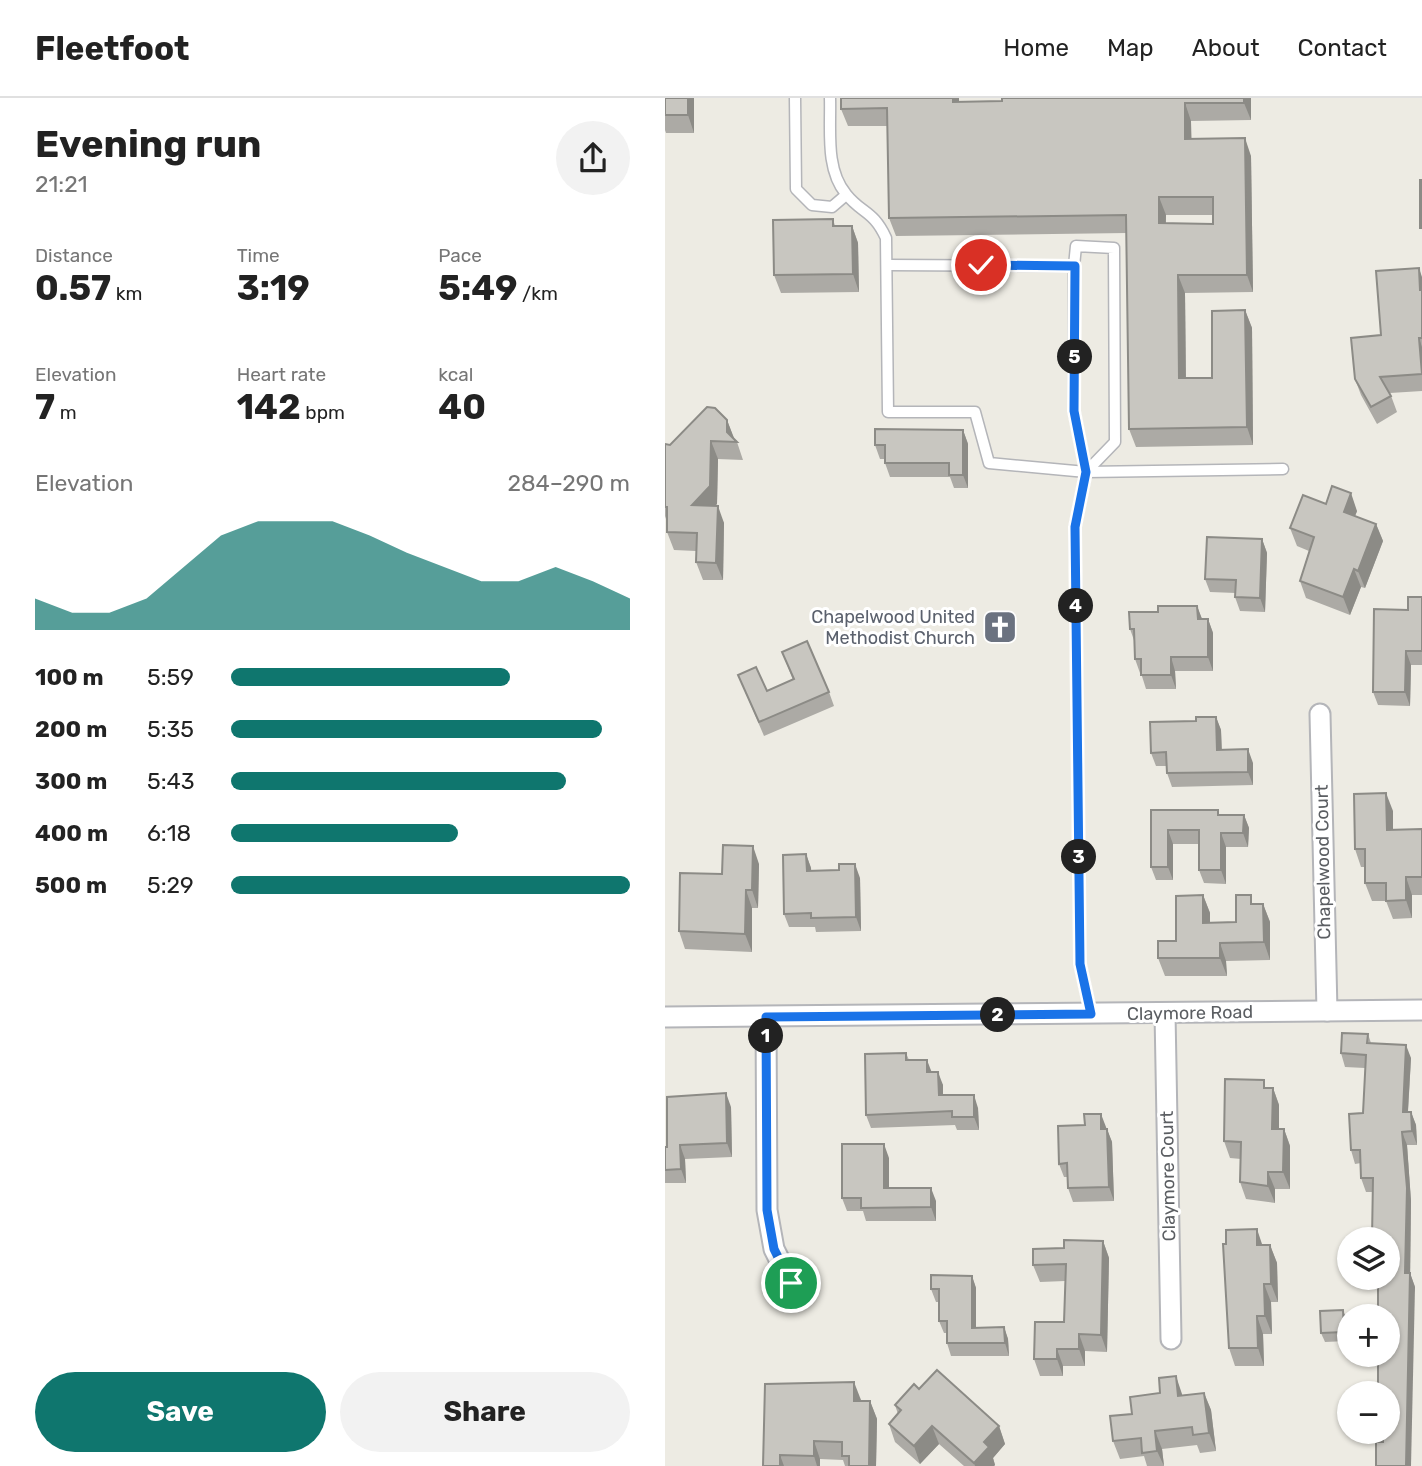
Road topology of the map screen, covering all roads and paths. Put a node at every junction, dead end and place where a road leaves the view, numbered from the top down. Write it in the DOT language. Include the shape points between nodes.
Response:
graph roads {
  1 [pos="795,98"];
  2 [pos="830,98"];
  3 [pos="846,195"];
  4 [pos="888,265"];
  5 [pos="1075,266"];
  6 [pos="1283,469"];
  7 [pos="1086,472"];
  8 [pos="1319,714"];
  9 [pos="1422,1010"];
  10 [pos="1327,1011"];
  11 [pos="1165,1013"];
  12 [pos="1091,1014"];
  13 [pos="665,1017"];
  14 [pos="766,1017"];
  15 [pos="791,1283"];
  16 [pos="1171,1339"];
  1 -- 3 [label="lane" via="796,189 812,205 832,207"];
  2 -- 3 [label="lane" via="831,156"];
  3 -- 4 [label="lane" via="877,220 886,239"];
  4 -- 5 [label="lane"];
  4 -- 7 [label="lane" via="888,411 975,412 989,463"];
  5 -- 7 [label="lane" via="1074,411"];
  5 -- 7 [label="lane" via="1076,246 1114,248 1115,442"];
  6 -- 7 [label="lane"];
  7 -- 12 [label="lane" via="1075,527 1080,964"];
  8 -- 10 [label="street, Chapelwood Court"];
  9 -- 10 [label="street, Claymore Road"];
  10 -- 11 [label="street, Claymore Road"];
  11 -- 12 [label="street, Claymore Road"];
  11 -- 16 [label="street, Claymore Court"];
  12 -- 14 [label="street, Claymore Road"];
  13 -- 14 [label="street, Claymore Road"];
  14 -- 15 [label="street" via="767,1210 774,1249"];
}
